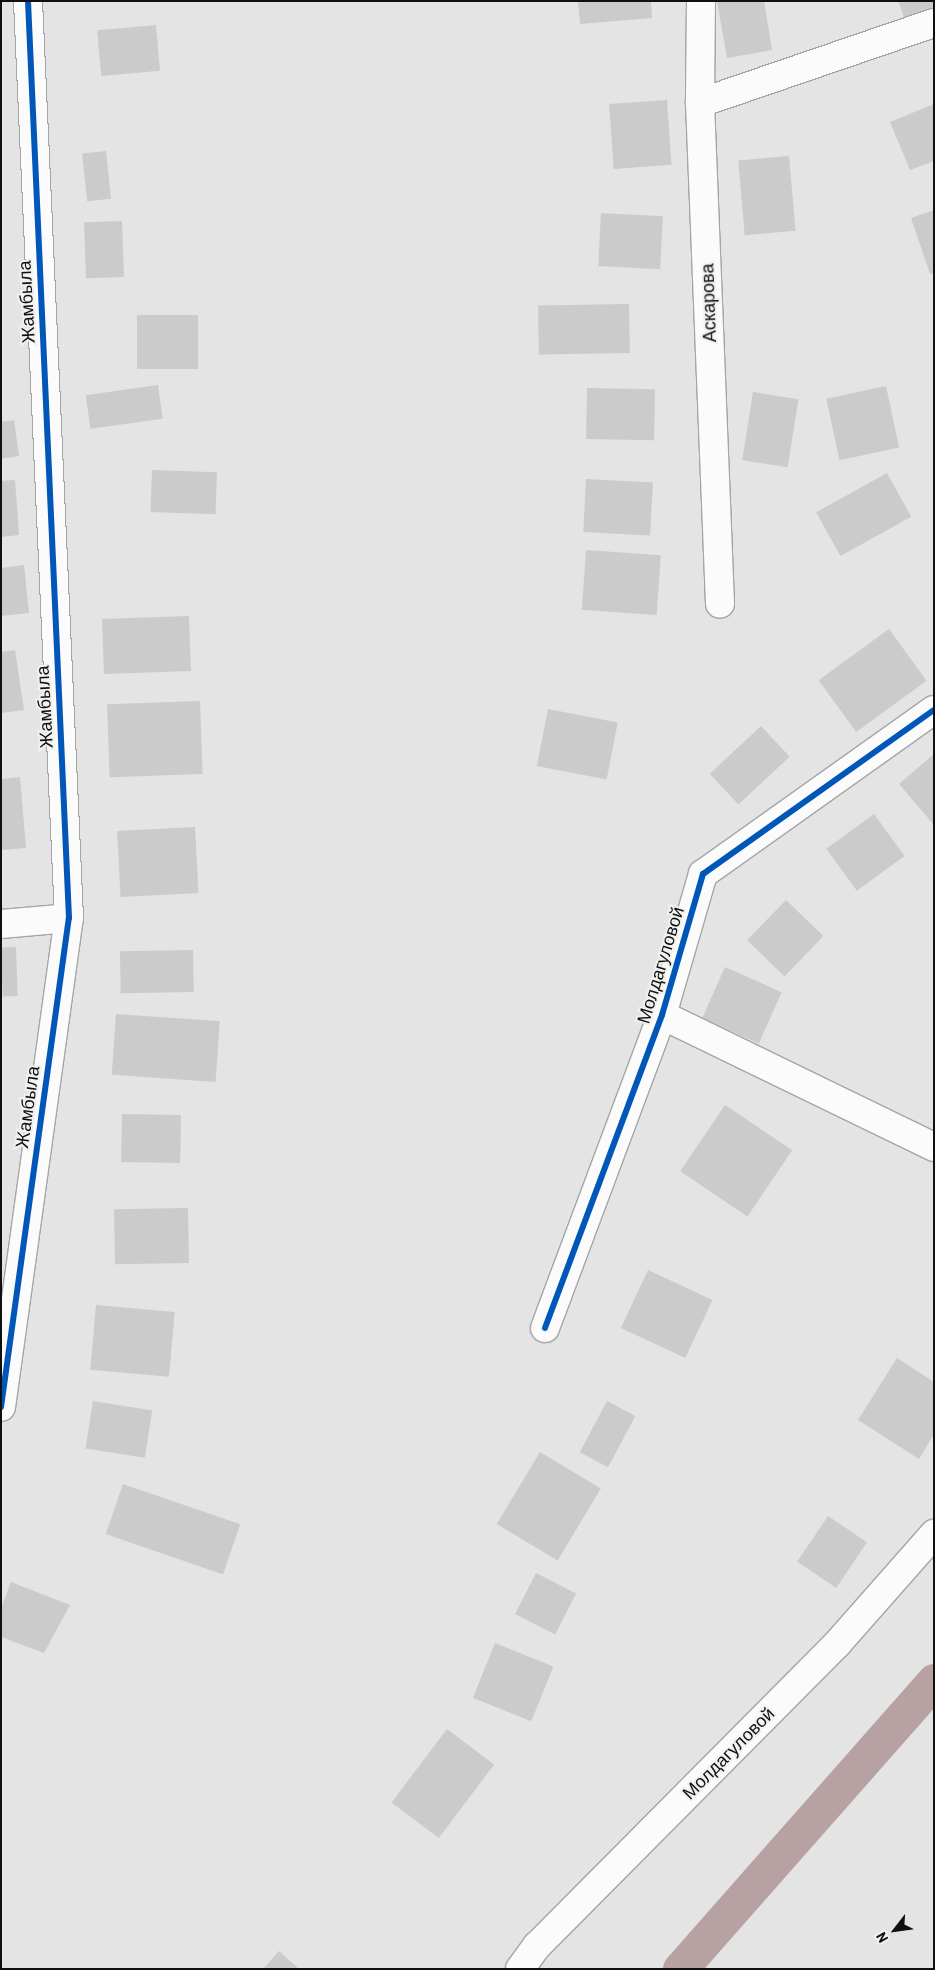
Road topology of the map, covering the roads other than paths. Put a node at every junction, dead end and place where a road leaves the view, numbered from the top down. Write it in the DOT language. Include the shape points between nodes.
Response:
graph roads {
  1 [pos="28,1"];
  2 [pos="701,1"];
  3 [pos="934,23"];
  4 [pos="700,103"];
  5 [pos="720,604"];
  6 [pos="934,710"];
  7 [pos="69,918"];
  8 [pos="1,924"];
  9 [pos="662,1015"];
  10 [pos="934,1147"];
  11 [pos="545,1328"];
  12 [pos="1,1407"];
  13 [pos="934,1534"];
  14 [pos="520,1969"];
  1 -- 7 [label="street, Жамбыла"];
  2 -- 4 [label="street, Аскарова"];
  3 -- 4 [label="street"];
  4 -- 5 [label="street, Аскарова"];
  6 -- 9 [label="street, Молдагуловой" via="703,874"];
  7 -- 8 [label="street"];
  7 -- 12 [label="street, Жамбыла"];
  9 -- 10 [label="street, Молдагуловой"];
  9 -- 11 [label="street, Молдагуловой"];
  13 -- 14 [label="street, Молдагуловой" via="837,1644 537,1946"];
}
